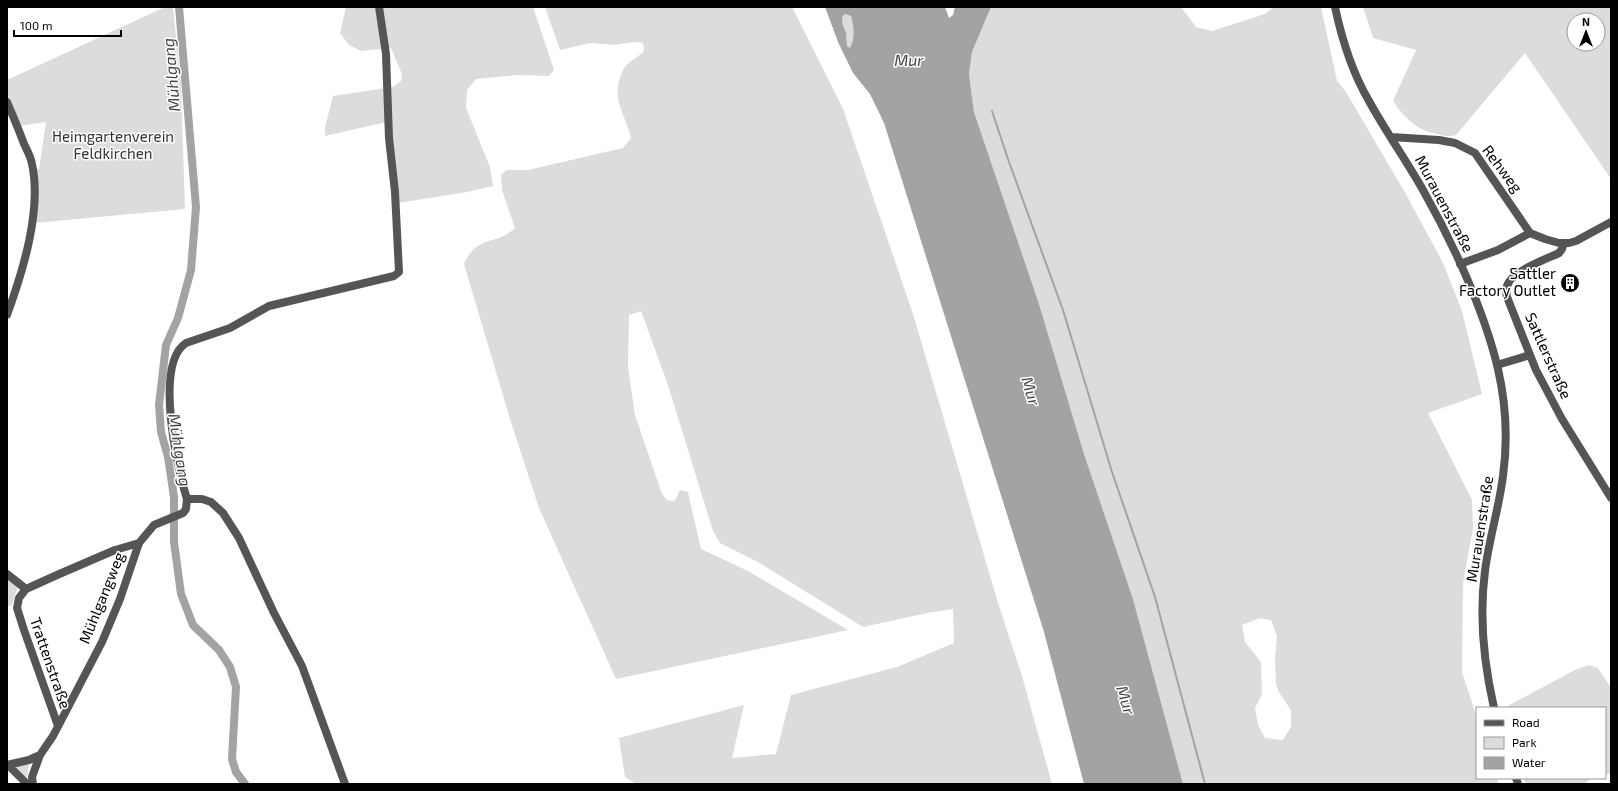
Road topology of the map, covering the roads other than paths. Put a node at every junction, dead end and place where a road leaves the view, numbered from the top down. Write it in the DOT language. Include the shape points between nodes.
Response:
graph roads {
  1 [pos="379,7"];
  2 [pos="1335,7"];
  3 [pos="7,102"];
  4 [pos="1390,136"];
  5 [pos="1611,222"];
  6 [pos="1530,233"];
  7 [pos="1564,243"];
  8 [pos="1460,264"];
  9 [pos="7,315"];
  10 [pos="1530,355"];
  11 [pos="1497,365"];
  12 [pos="1611,498"];
  13 [pos="188,499"];
  14 [pos="139,543"];
  15 [pos="7,574"];
  16 [pos="26,589"];
  17 [pos="1494,707"];
  18 [pos="58,726"];
  19 [pos="40,755"];
  20 [pos="8,766"];
  21 [pos="27,784"];
  22 [pos="33,784"];
  23 [pos="345,784"];
  1 -- 13 [label="street" via="386,54 399,272 394,276 269,306 230,328 181,347 173,364 169,407"];
  2 -- 4 [label="street, Murauenstraße" via="1340,32 1354,70 1368,101"];
  3 -- 9 [label="street" via="32,162 36,189 29,237"];
  4 -- 6 [label="street, Rehweg" via="1455,143 1475,153"];
  4 -- 8 [label="street, Murauenstraße" via="1423,190"];
  5 -- 7 [label="street, Sattlerstraße" via="1576,241"];
  6 -- 7 [label="street"];
  6 -- 8 [label="street" via="1498,250"];
  7 -- 10 [label="street, Sattlerstraße" via="1561,251 1518,273 1507,284 1508,301"];
  8 -- 11 [label="street, Murauenstraße" via="1479,309"];
  10 -- 11 [label="street"];
  10 -- 12 [label="street, Sattlerstraße" via="1562,419"];
  11 -- 17 [label="street, Murauenstraße" via="1505,405 1506,447 1485,573 1483,612 1485,657"];
  13 -- 14 [label="street, Mühlgangweg" via="183,513 154,525"];
  13 -- 23 [label="street" via="211,502 223,513 239,538 302,666"];
  14 -- 16 [label="street" via="114,550"];
  14 -- 18 [label="street, Mühlgangweg" via="102,642"];
  15 -- 16 [label="street"];
  16 -- 18 [label="street, Trattenstraße" via="19,598 17,608"];
  18 -- 19 [label="street, Trattenstraße"];
  19 -- 20 [label="street"];
  19 -- 22 [label="street, Trattenstraße" via="32,777"];
  20 -- 21 [label="street"];
}
